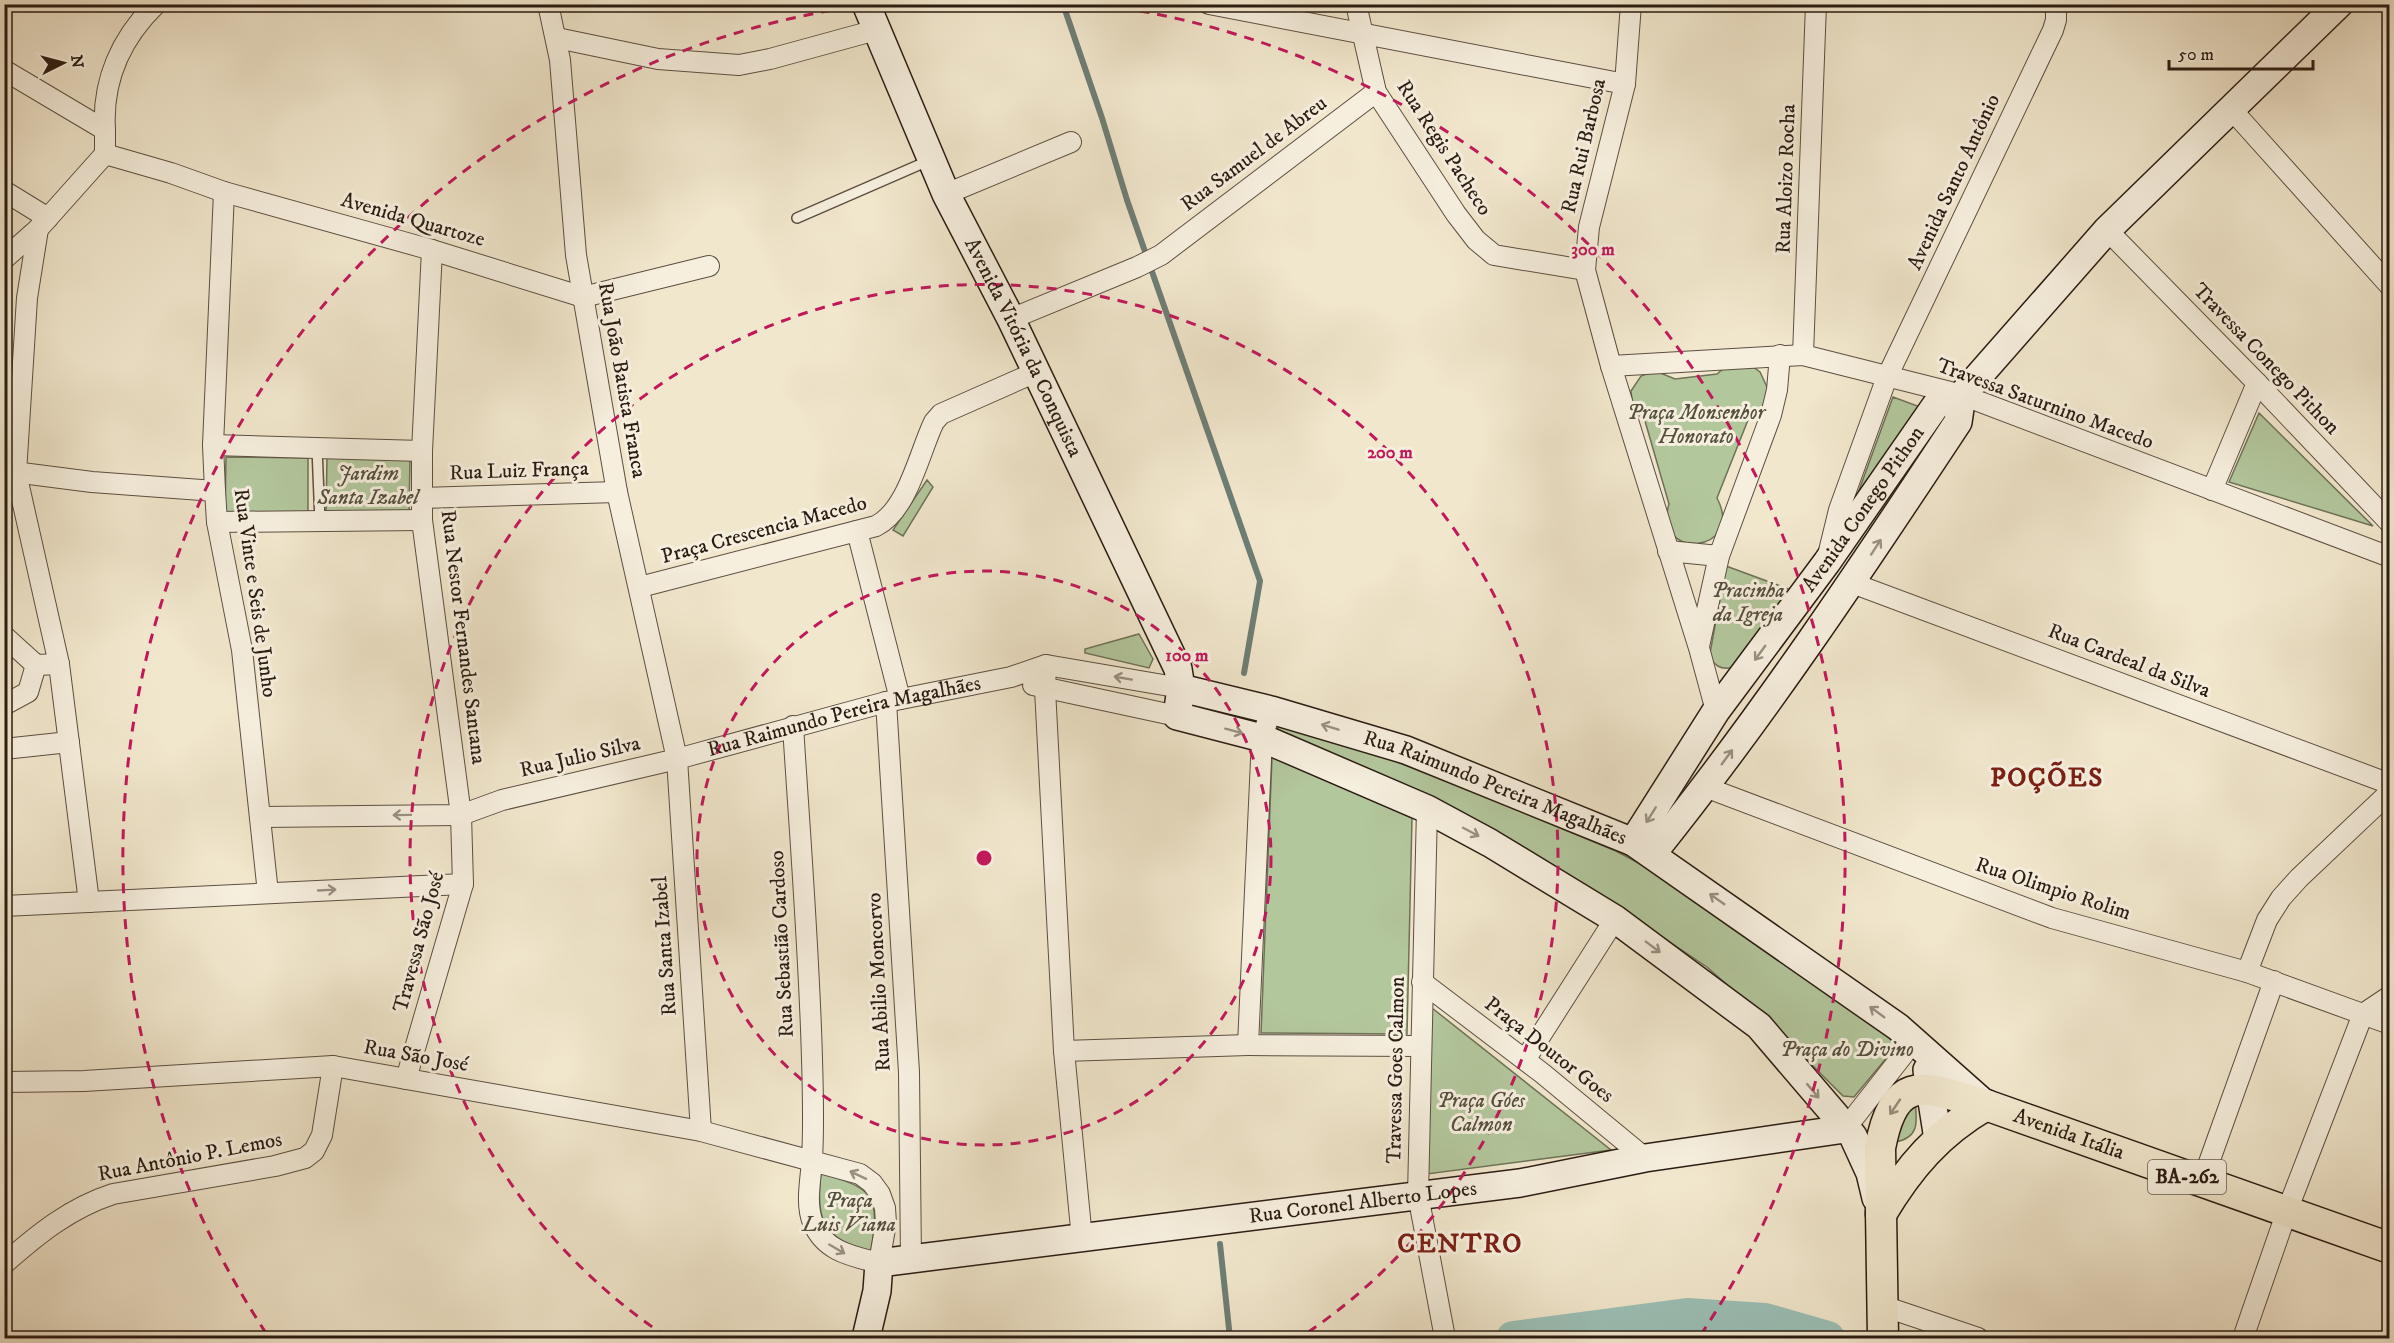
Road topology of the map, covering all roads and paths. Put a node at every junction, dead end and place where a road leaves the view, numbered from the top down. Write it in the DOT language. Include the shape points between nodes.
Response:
graph roads {
  1 [pos="156,4"];
  2 [pos="548,4"];
  3 [pos="866,4"];
  4 [pos="1209,4"];
  5 [pos="1356,4"];
  6 [pos="1631,4"];
  7 [pos="1816,4"];
  8 [pos="2339,4"];
  9 [pos="2052,10"];
  10 [pos="876,30"];
  11 [pos="1364,34"];
  12 [pos="557,38"];
  13 [pos="4,70"];
  14 [pos="1625,84"];
  15 [pos="1376,92"];
  16 [pos="2232,110"];
  17 [pos="105,130"];
  18 [pos="1071,142"];
  19 [pos="105,154"];
  20 [pos="930,160"];
  21 [pos="4,191"];
  22 [pos="224,192"];
  23 [pos="946,194"];
  24 [pos="796,218"];
  25 [pos="43,224"];
  26 [pos="2107,230"];
  27 [pos="432,250"];
  28 [pos="4,259"];
  29 [pos="710,267"];
  30 [pos="1585,270"];
  31 [pos="2388,280"];
  32 [pos="583,297"];
  33 [pos="1011,319"];
  34 [pos="1780,355"];
  35 [pos="1803,355"];
  36 [pos="1611,366"];
  37 [pos="1036,372"];
  38 [pos="1887,378"];
  39 [pos="2258,383"];
  40 [pos="1962,396"];
  41 [pos="213,445"];
  42 [pos="317,448"];
  43 [pos="422,451"];
  44 [pos="10,472"];
  45 [pos="2212,490"];
  46 [pos="215,491"];
  47 [pos="617,492"];
  48 [pos="422,498"];
  49 [pos="422,520"];
  50 [pos="217,522"];
  51 [pos="320,522"];
  52 [pos="2390,523"];
  53 [pos="857,531"];
  54 [pos="1668,551"];
  55 [pos="1719,556"];
  56 [pos="2390,557"];
  57 [pos="1827,562"];
  58 [pos="1852,583"];
  59 [pos="640,587"];
  60 [pos="4,636"];
  61 [pos="1699,648"];
  62 [pos="59,664"];
  63 [pos="36,665"];
  64 [pos="1046,665"];
  65 [pos="1011,677"];
  66 [pos="1181,688"];
  67 [pos="1045,689"];
  68 [pos="893,700"];
  69 [pos="4,705"];
  70 [pos="1271,710"];
  71 [pos="1716,711"];
  72 [pos="1178,716"];
  73 [pos="793,726"];
  74 [pos="1262,738"];
  75 [pos="69,742"];
  76 [pos="4,749"];
  77 [pos="677,759"];
  78 [pos="2390,784"];
  79 [pos="1706,787"];
  80 [pos="2390,792"];
  81 [pos="1427,809"];
  82 [pos="460,815"];
  83 [pos="260,817"];
  84 [pos="1643,848"];
  85 [pos="463,884"];
  86 [pos="268,893"];
  87 [pos="89,902"];
  88 [pos="4,906"];
  89 [pos="1615,919"];
  90 [pos="2247,972"];
  91 [pos="2274,981"];
  92 [pos="1422,982"];
  93 [pos="2390,996"];
  94 [pos="2363,1014"];
  95 [pos="2390,1024"];
  96 [pos="1248,1045"];
  97 [pos="1918,1045"];
  98 [pos="1421,1046"];
  99 [pos="1064,1051"];
  100 [pos="1525,1060"];
  101 [pos="333,1066"];
  102 [pos="406,1079"];
  103 [pos="4,1082"];
  104 [pos="1932,1089"];
  105 [pos="1986,1105"];
  106 [pos="701,1131"];
  107 [pos="1849,1133"];
  108 [pos="1928,1149"];
  109 [pos="1645,1158"];
  110 [pos="812,1160"];
  111 [pos="1875,1161"];
  112 [pos="2202,1182"];
  113 [pos="1418,1195"];
  114 [pos="2287,1211"];
  115 [pos="1881,1214"];
  116 [pos="1082,1239"];
  117 [pos="2390,1248"];
  118 [pos="911,1260"];
  119 [pos="879,1263"];
  120 [pos="4,1264"];
  121 [pos="1883,1325"];
  122 [pos="1444,1334"];
  123 [pos="866,1338"];
  124 [pos="1978,1338"];
  125 [pos="2243,1338"];
  1 -- 17 [label="street" via="138,22 116,58 107,93"];
  2 -- 12 [label="street, Rua João Batista Franca"];
  3 -- 10 [label="main road, Avenida Vitória da Conquista"];
  4 -- 11 [label="street"];
  5 -- 11 [label="street, Rua Regis Pacheco"];
  6 -- 14 [label="street, Rua Rui Barbosa"];
  7 -- 35 [label="street, Rua Aloizo Rocha"];
  8 -- 16 [label="main road, Avenida Conego Pithon"];
  9 -- 38 [label="street, Avenida Santo Antônio" via="2053,30"];
  10 -- 12 [label="street" via="739,65 658,59"];
  10 -- 20 [label="main road, Avenida Vitória da Conquista"];
  11 -- 14 [label="street"];
  11 -- 15 [label="street, Rua Regis Pacheco"];
  12 -- 32 [label="street, Rua João Batista Franca"];
  13 -- 17 [label="street"];
  14 -- 30 [label="street, Rua Rui Barbosa" via="1589,228"];
  15 -- 30 [label="street, Rua Regis Pacheco" via="1476,240 1494,255"];
  15 -- 33 [label="street, Rua Samuel de Abreu" via="1161,255"];
  16 -- 26 [label="main road, Avenida Conego Pithon"];
  16 -- 31 [label="street"];
  17 -- 19 [label="street"];
  18 -- 23 [label="street"];
  19 -- 22 [label="street, Avenida Quartoze"];
  19 -- 25 [label="street"];
  20 -- 23 [label="main road, Avenida Vitória da Conquista"];
  20 -- 24 [label="lane"];
  21 -- 25 [label="street"];
  22 -- 27 [label="street, Avenida Quartoze"];
  22 -- 41 [label="street, Rua Vinte e Seis de Junho"];
  23 -- 33 [label="main road, Avenida Vitória da Conquista"];
  25 -- 28 [label="street"];
  25 -- 44 [label="street" via="27,297"];
  26 -- 39 [label="street, Travessa Conego Pithon"];
  26 -- 40 [label="main road, Avenida Conego Pithon"];
  27 -- 32 [label="street, Avenida Quartoze"];
  27 -- 43 [label="street, Rua Nestor Fernandes Santana"];
  29 -- 32 [label="street"];
  30 -- 36 [label="street, Rua Rui Barbosa"];
  32 -- 47 [label="street, Rua João Batista Franca"];
  33 -- 37 [label="main road, Avenida Vitória da Conquista"];
  34 -- 35 [label="street, Travessa Saturnino Macedo"];
  34 -- 36 [label="street, Travessa Saturnino Macedo"];
  34 -- 55 [label="street" via="1771,415"];
  35 -- 38 [label="street, Travessa Saturnino Macedo"];
  36 -- 54 [label="street, Rua Rui Barbosa"];
  37 -- 53 [label="street, Praça Crescencia Macedo" via="941,414 894,512 886,521"];
  37 -- 66 [label="main road, Avenida Vitória da Conquista" via="1178,669"];
  38 -- 40 [label="street, Travessa Saturnino Macedo"];
  38 -- 57 [label="street, Avenida Santo Antônio" via="1839,510"];
  39 -- 45 [label="street"];
  39 -- 52 [label="street, Travessa Conego Pithon"];
  40 -- 45 [label="street, Travessa Saturnino Macedo"];
  40 -- 57 [label="main road, Avenida Conego Pithon" via="1936,405"];
  58 -- 40 [label="main road, Avenida Conego Pithon, one-way" via="1958,422"];
  41 -- 42 [label="street"];
  41 -- 46 [label="street, Rua Vinte e Seis de Junho"];
  42 -- 43 [label="street"];
  42 -- 51 [label="lane"];
  43 -- 48 [label="street, Rua Nestor Fernandes Santana"];
  44 -- 46 [label="street"];
  44 -- 62 [label="street"];
  45 -- 56 [label="street, Travessa Saturnino Macedo"];
  46 -- 50 [label="street, Rua Vinte e Seis de Junho"];
  47 -- 48 [label="street, Rua Luiz França"];
  47 -- 59 [label="street, Rua João Batista Franca"];
  48 -- 49 [label="street, Rua Nestor Fernandes Santana"];
  49 -- 51 [label="street"];
  49 -- 82 [label="street, Rua Nestor Fernandes Santana"];
  50 -- 51 [label="street"];
  50 -- 83 [label="street, Rua Vinte e Seis de Junho" via="242,650"];
  53 -- 59 [label="street, Praça Crescencia Macedo"];
  53 -- 68 [label="street, Rua Abilio Moncorvo"];
  54 -- 55 [label="street"];
  54 -- 61 [label="street, Rua Rui Barbosa"];
  55 -- 61 [label="street"];
  57 -- 71 [label="main road, Avenida Conego Pithon, one-way"];
  58 -- 78 [label="street, Rua Cardeal da Silva"];
  79 -- 58 [label="main road, Avenida Conego Pithon, one-way"];
  59 -- 77 [label="street, Rua João Batista Franca"];
  60 -- 63 [label="street"];
  61 -- 71 [label="street, Rua Rui Barbosa"];
  62 -- 63 [label="street"];
  62 -- 75 [label="street"];
  63 -- 69 [label="street" via="28,692"];
  64 -- 65 [label="street, Rua Raimundo Pereira Magalhães"];
  66 -- 64 [label="street, Rua Raimundo Pereira Magalhães, one-way"];
  64 -- 67 [label="street"];
  65 -- 67 [label="street, Rua Raimundo Pereira Magalhães"];
  65 -- 68 [label="street, Rua Raimundo Pereira Magalhães"];
  66 -- 70 [label="main road, Rua Raimundo Pereira Magalhães"];
  66 -- 72 [label="main road"];
  67 -- 72 [label="street, Rua Raimundo Pereira Magalhães"];
  67 -- 99 [label="street"];
  68 -- 73 [label="street, Rua Raimundo Pereira Magalhães"];
  68 -- 118 [label="street, Rua Abilio Moncorvo" via="909,1072"];
  70 -- 74 [label="street"];
  84 -- 70 [label="main road, Rua Raimundo Pereira Magalhães, one-way" via="1406,750"];
  71 -- 84 [label="main road, Avenida Conego Pithon, one-way"];
  72 -- 74 [label="main road, Rua Raimundo Pereira Magalhães, one-way"];
  73 -- 77 [label="street, Rua Raimundo Pereira Magalhães"];
  73 -- 110 [label="street, Rua Sebastião Cardoso" via="812,1060"];
  74 -- 81 [label="main road, Rua Raimundo Pereira Magalhães"];
  74 -- 96 [label="street"];
  75 -- 76 [label="street"];
  75 -- 87 [label="street"];
  77 -- 82 [label="street, Rua Julio Silva" via="502,800"];
  77 -- 106 [label="street, Rua Santa Izabel"];
  79 -- 84 [label="main road, Avenida Conego Pithon"];
  79 -- 90 [label="street, Rua Olimpio Rolim" via="2052,918"];
  80 -- 90 [label="street" via="2281,898 2267,920"];
  81 -- 89 [label="main road, Rua Raimundo Pereira Magalhães, one-way"];
  81 -- 92 [label="street, Travessa Goes Calmon"];
  82 -- 83 [label="street, Rua Julio Silva, one-way"];
  82 -- 85 [label="street, Travessa São José"];
  83 -- 86 [label="street, Rua Vinte e Seis de Junho"];
  97 -- 84 [label="main road, Rua Raimundo Pereira Magalhães, one-way"];
  86 -- 85 [label="street, one-way"];
  85 -- 102 [label="street, Travessa São José"];
  86 -- 87 [label="street"];
  87 -- 88 [label="street"];
  89 -- 100 [label="street"];
  89 -- 107 [label="main road, Rua Raimundo Pereira Magalhães, one-way" via="1759,1026"];
  90 -- 91 [label="street, Rua Olimpio Rolim"];
  91 -- 94 [label="street, Rua Olimpio Rolim"];
  91 -- 112 [label="street"];
  92 -- 98 [label="street, Travessa Goes Calmon"];
  92 -- 100 [label="street, Praça Doutor Goes"];
  93 -- 94 [label="street"];
  94 -- 95 [label="street, Rua Olimpio Rolim"];
  94 -- 114 [label="street"];
  96 -- 98 [label="street"];
  96 -- 99 [label="street"];
  97 -- 104 [label="main road"];
  97 -- 105 [label="main road, Rua Raimundo Pereira Magalhães"];
  97 -- 107 [label="street"];
  98 -- 113 [label="street, Travessa Goes Calmon"];
  99 -- 116 [label="street"];
  100 -- 109 [label="street, Praça Doutor Goes"];
  101 -- 102 [label="street, Rua São José"];
  101 -- 103 [label="street, Rua São José"];
  101 -- 120 [label="street, Rua Antônio P. Lemos" via="322,1135 314,1151 305,1158 96,1199 44,1229"];
  102 -- 106 [label="street, Rua São José"];
  104 -- 105 [label="main road, Avenida Itália"];
  104 -- 108 [label="main road"];
  104 -- 111 [label="main road, Avenida Itália, one-way" via="1904,1095 1896,1102 1884,1126"];
  105 -- 108 [label="main road" via="1960,1120"];
  105 -- 112 [label="main road, Avenida Itália / BA-262"];
  106 -- 110 [label="street, Rua São José"];
  107 -- 109 [label="main road, Rua Coronel Alberto Lopes"];
  107 -- 111 [label="main road"];
  108 -- 111 [label="main road" via="1905,1158"];
  108 -- 115 [label="main road" via="1901,1180"];
  109 -- 113 [label="main road, Rua Coronel Alberto Lopes" via="1520,1183"];
  110 -- 119 [label="street, one-way" via="810,1203 812,1221 820,1236 848,1256"];
  119 -- 110 [label="street, Rua São José, one-way" via="886,1223 880,1194 860,1174"];
  111 -- 115 [label="main road, Avenida Itália"];
  112 -- 114 [label="main road, Avenida Itália / BA-262"];
  113 -- 116 [label="main road, Rua Coronel Alberto Lopes"];
  113 -- 122 [label="street, Travessa Goes Calmon"];
  114 -- 117 [label="main road, Avenida Itália / BA-262"];
  114 -- 125 [label="street"];
  115 -- 121 [label="main road, Avenida Itália"];
  116 -- 118 [label="main road, Rua Coronel Alberto Lopes"];
  118 -- 119 [label="main road, Rua Coronel Alberto Lopes"];
  119 -- 123 [label="main road"];
  121 -- 124 [label="street"];
}
